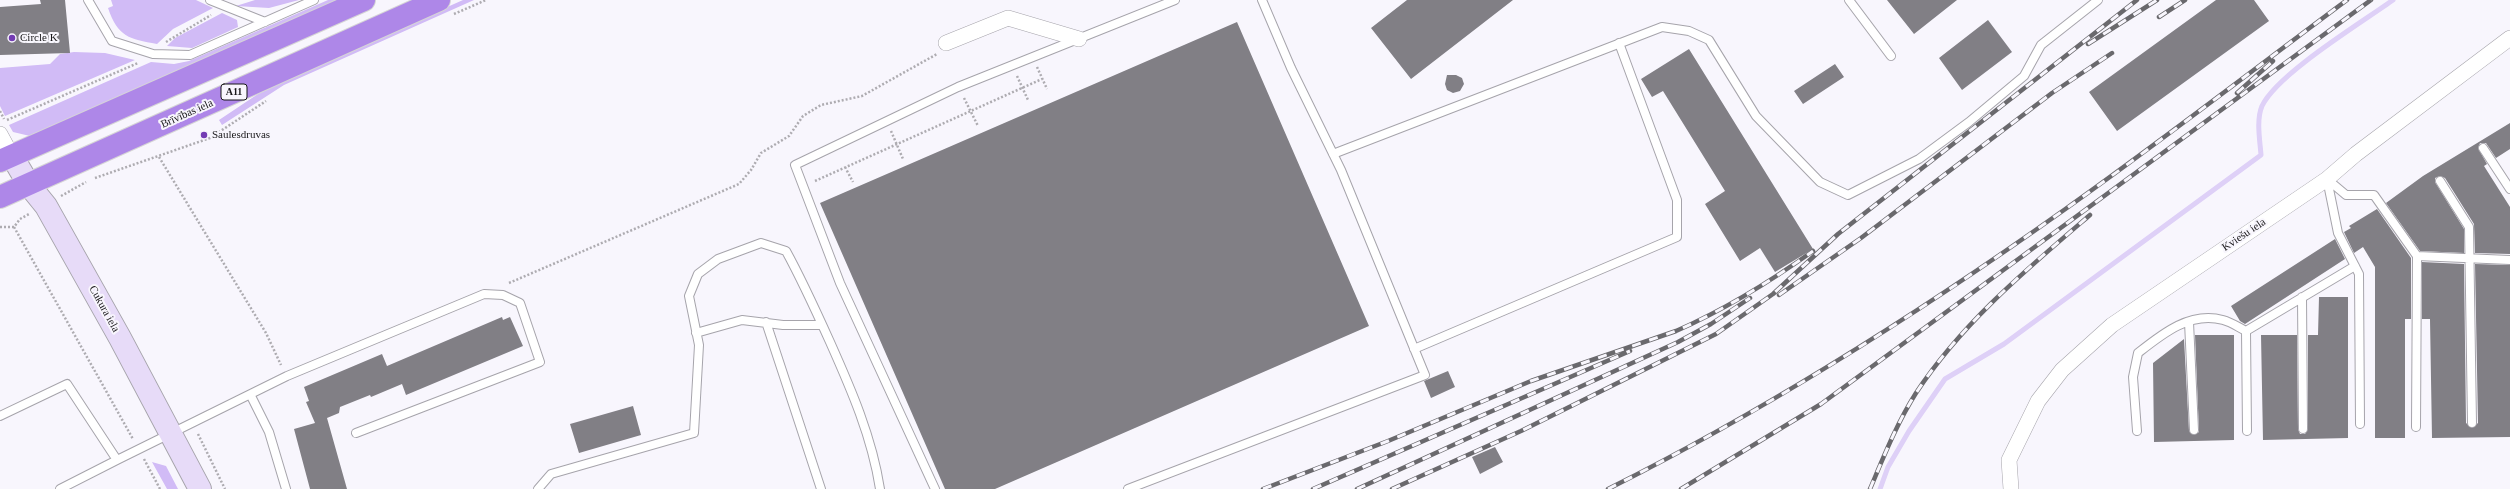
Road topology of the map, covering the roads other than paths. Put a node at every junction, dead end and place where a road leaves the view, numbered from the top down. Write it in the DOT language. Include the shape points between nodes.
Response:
graph roads {
  1 [pos="88,0"];
  2 [pos="210,0"];
  3 [pos="314,0"];
  4 [pos="364,0"];
  5 [pos="1175,0"];
  6 [pos="1262,0"];
  7 [pos="1849,0"];
  8 [pos="2098,0"];
  9 [pos="444,8"];
  10 [pos="264,22"];
  11 [pos="2510,38"];
  12 [pos="1080,39"];
  13 [pos="1619,43"];
  14 [pos="946,44"];
  15 [pos="1891,56"];
  16 [pos="2,128"];
  17 [pos="2483,148"];
  18 [pos="1333,154"];
  19 [pos="6,159"];
  20 [pos="2327,180"];
  21 [pos="2440,181"];
  22 [pos="29,185"];
  23 [pos="2510,189"];
  24 [pos="0,197"];
  25 [pos="2417,256"];
  26 [pos="2471,258"];
  27 [pos="2510,260"];
  28 [pos="2355,266"];
  29 [pos="2302,297"];
  30 [pos="766,322"];
  31 [pos="2189,322"];
  32 [pos="822,325"];
  33 [pos="2246,331"];
  34 [pos="696,333"];
  35 [pos="1414,350"];
  36 [pos="251,396"];
  37 [pos="0,416"];
  38 [pos="2472,423"];
  39 [pos="2360,424"];
  40 [pos="2416,427"];
  41 [pos="2303,429"];
  42 [pos="2137,430"];
  43 [pos="2194,430"];
  44 [pos="2247,431"];
  45 [pos="172,433"];
  46 [pos="356,433"];
  47 [pos="118,460"];
  48 [pos="60,489"];
  49 [pos="200,489"];
  50 [pos="286,489"];
  51 [pos="538,489"];
  52 [pos="821,489"];
  53 [pos="880,489"];
  54 [pos="936,489"];
  55 [pos="1128,489"];
  56 [pos="2011,489"];
  1 -- 10 [label="lane" via="112,41 153,54 190,55"];
  2 -- 10 [label="lane"];
  3 -- 10 [label="lane"];
  4 -- 19 [label="highway"];
  5 -- 12 [label="lane"];
  6 -- 18 [label="lane" via="1291,68"];
  7 -- 15 [label="lane"];
  8 -- 13 [label="lane" via="2041,45 2024,76 1969,122 1920,159 1848,195 1820,182 1756,116 1710,40 1689,31 1662,27"];
  9 -- 22 [label="highway, Brīvības iela / A11"];
  11 -- 20 [label="street, Kviešu iela" via="2356,154"];
  12 -- 14 [label="street" via="1008,18"];
  12 -- 54 [label="lane" via="958,87 795,165 840,283"];
  13 -- 18 [label="lane"];
  13 -- 35 [label="lane" via="1677,200 1677,237"];
  16 -- 19 [label="street, Cukura iela"];
  17 -- 23 [label="lane"];
  18 -- 35 [label="lane"];
  19 -- 22 [label="main road, Cukura iela"];
  20 -- 25 [label="lane" via="2346,195 2374,195"];
  20 -- 28 [label="lane" via="2338,233"];
  20 -- 56 [label="street, Kviešu iela" via="2112,325 2062,370 2038,401 2009,460"];
  21 -- 26 [label="lane" via="2470,227"];
  22 -- 24 [label="highway, Brīvības iela / A11"];
  22 -- 45 [label="main road, Cukura iela" via="46,206"];
  25 -- 26 [label="lane"];
  25 -- 40 [label="lane"];
  26 -- 27 [label="lane"];
  26 -- 38 [label="lane"];
  28 -- 29 [label="lane"];
  28 -- 39 [label="lane" via="2359,274"];
  29 -- 33 [label="lane"];
  29 -- 41 [label="lane"];
  30 -- 32 [label="lane"];
  30 -- 34 [label="lane" via="742,320"];
  30 -- 52 [label="lane"];
  31 -- 33 [label="lane" via="2201,318 2223,320"];
  31 -- 42 [label="lane" via="2169,329 2138,353 2134,377"];
  31 -- 43 [label="lane"];
  32 -- 34 [label="lane" via="786,251 761,243 718,259 698,274 689,296"];
  32 -- 53 [label="lane" via="852,392 868,438"];
  33 -- 44 [label="lane"];
  34 -- 51 [label="lane" via="699,344 694,433 551,474"];
  35 -- 55 [label="lane" via="1425,375"];
  36 -- 45 [label="lane" via="202,416"];
  36 -- 46 [label="lane" via="287,376 484,294 503,295 520,303 540,362"];
  36 -- 50 [label="lane" via="268,432"];
  37 -- 47 [label="lane" via="67,384"];
  45 -- 47 [label="lane"];
  45 -- 49 [label="main road, Cukura iela"];
  47 -- 48 [label="lane"];
}
